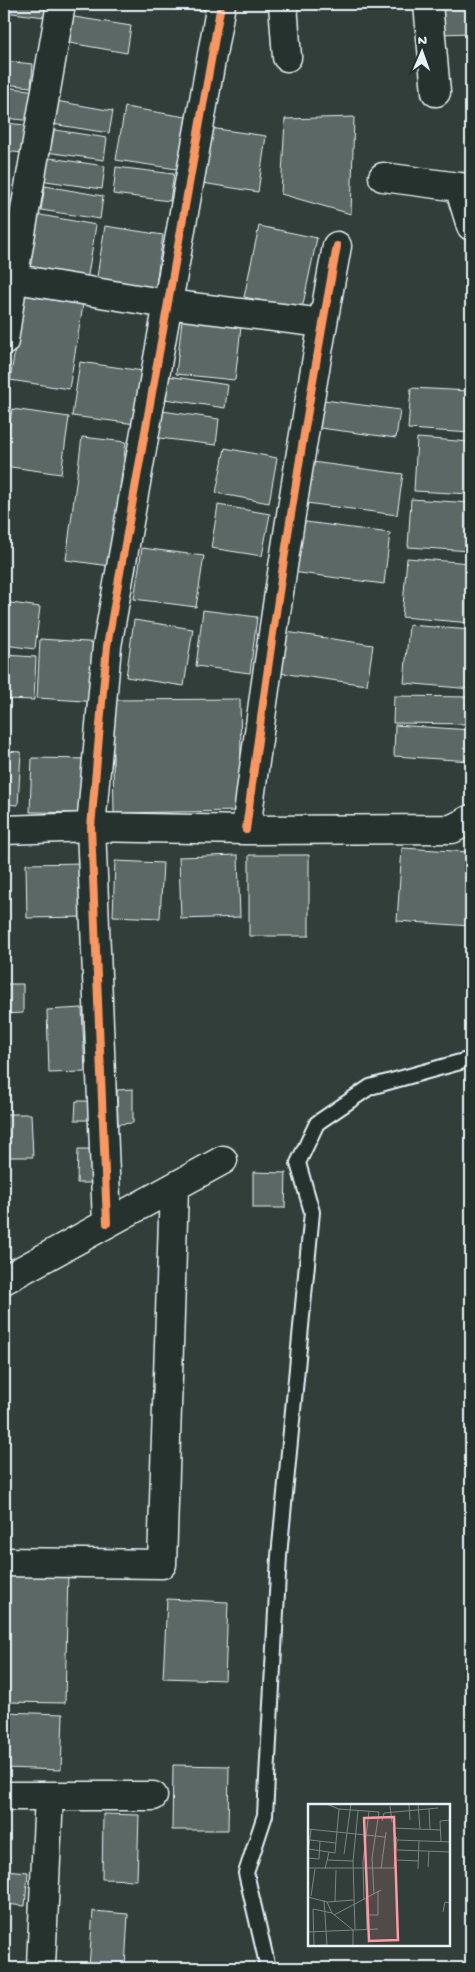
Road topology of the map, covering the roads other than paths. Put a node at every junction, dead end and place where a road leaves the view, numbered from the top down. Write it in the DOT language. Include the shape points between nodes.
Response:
graph roads {
  1 [pos="61,4"];
  2 [pos="221,4"];
  3 [pos="283,4"];
  4 [pos="428,4"];
  5 [pos="287,57"];
  6 [pos="436,92"];
  7 [pos="383,177"];
  8 [pos="465,187"];
  9 [pos="471,226"];
  10 [pos="337,246"];
  11 [pos="8,278"];
  12 [pos="167,304"];
  13 [pos="323,323"];
  14 [pos="4,340"];
  15 [pos="471,819"];
  16 [pos="91,827"];
  17 [pos="4,830"];
  18 [pos="246,830"];
  19 [pos="471,1059"];
  20 [pos="223,1160"];
  21 [pos="174,1188"];
  22 [pos="107,1223"];
  23 [pos="4,1280"];
  24 [pos="4,1562"];
  25 [pos="4,1796"];
  26 [pos="49,1796"];
  27 [pos="152,1796"];
  28 [pos="41,1964"];
  29 [pos="268,1968"];
  1 -- 11 [label="street"];
  2 -- 12 [label="street"];
  3 -- 5 [label="street"];
  4 -- 6 [label="street"];
  7 -- 8 [label="street"];
  8 -- 9 [label="street"];
  10 -- 13 [label="street"];
  11 -- 12 [label="street"];
  11 -- 14 [label="street"];
  12 -- 13 [label="street"];
  12 -- 16 [label="street" via="107,646"];
  13 -- 18 [label="street" via="266,678"];
  15 -- 18 [label="street" via="452,829"];
  16 -- 17 [label="street"];
  16 -- 18 [label="street"];
  16 -- 22 [label="street"];
  19 -- 29 [label="lane" via="370,1087 317,1123 298,1163 312,1212 279,1556 265,1815 246,1873"];
  20 -- 21 [label="street"];
  21 -- 22 [label="street"];
  21 -- 24 [label="street" via="162,1564"];
  22 -- 23 [label="street"];
  25 -- 26 [label="street"];
  26 -- 27 [label="street"];
  26 -- 28 [label="street"];
}
